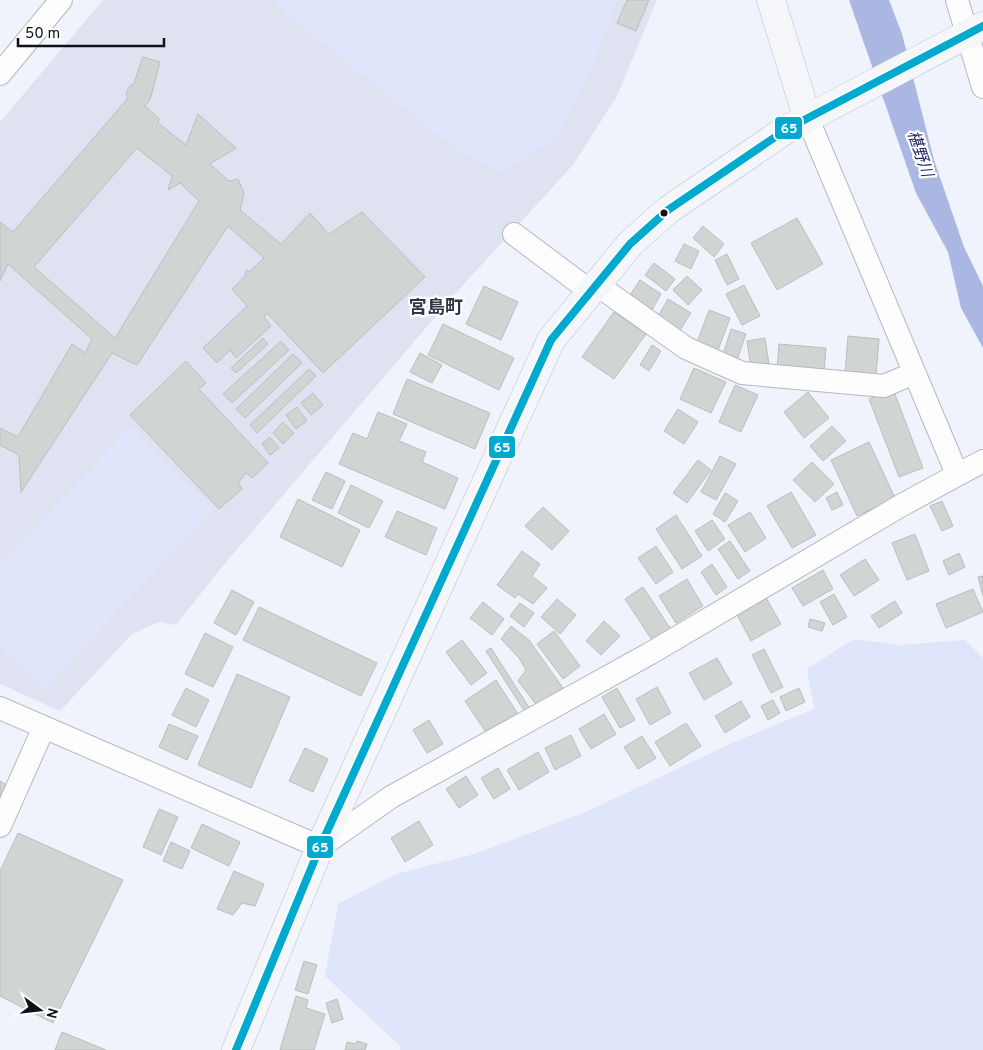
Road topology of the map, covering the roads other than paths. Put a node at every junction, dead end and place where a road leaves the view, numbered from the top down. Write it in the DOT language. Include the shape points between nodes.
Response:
graph roads {
  1 [pos="61,0"];
  2 [pos="771,0"];
  3 [pos="957,0"];
  4 [pos="968,34"];
  5 [pos="0,74"];
  6 [pos="983,87"];
  7 [pos="807,117"];
  8 [pos="514,234"];
  9 [pos="593,288"];
  10 [pos="914,373"];
  11 [pos="969,468"];
  12 [pos="0,708"];
  13 [pos="44,727"];
  14 [pos="0,826"];
  15 [pos="320,847"];
  16 [pos="236,1050"];
  1 -- 5 [label="street"];
  2 -- 7 [label="main road"];
  3 -- 4 [label="street"];
  4 -- 6 [label="street"];
  4 -- 7 [label="main road"];
  7 -- 9 [label="main road" via="668,210 630,244"];
  7 -- 10 [label="street"];
  8 -- 9 [label="street"];
  9 -- 10 [label="street" via="686,348 742,373 884,386"];
  9 -- 15 [label="main road" via="550,340"];
  10 -- 11 [label="street"];
  11 -- 15 [label="street" via="649,654 391,797"];
  12 -- 13 [label="street"];
  13 -- 14 [label="street"];
  13 -- 15 [label="street"];
  15 -- 16 [label="main road"];
}
